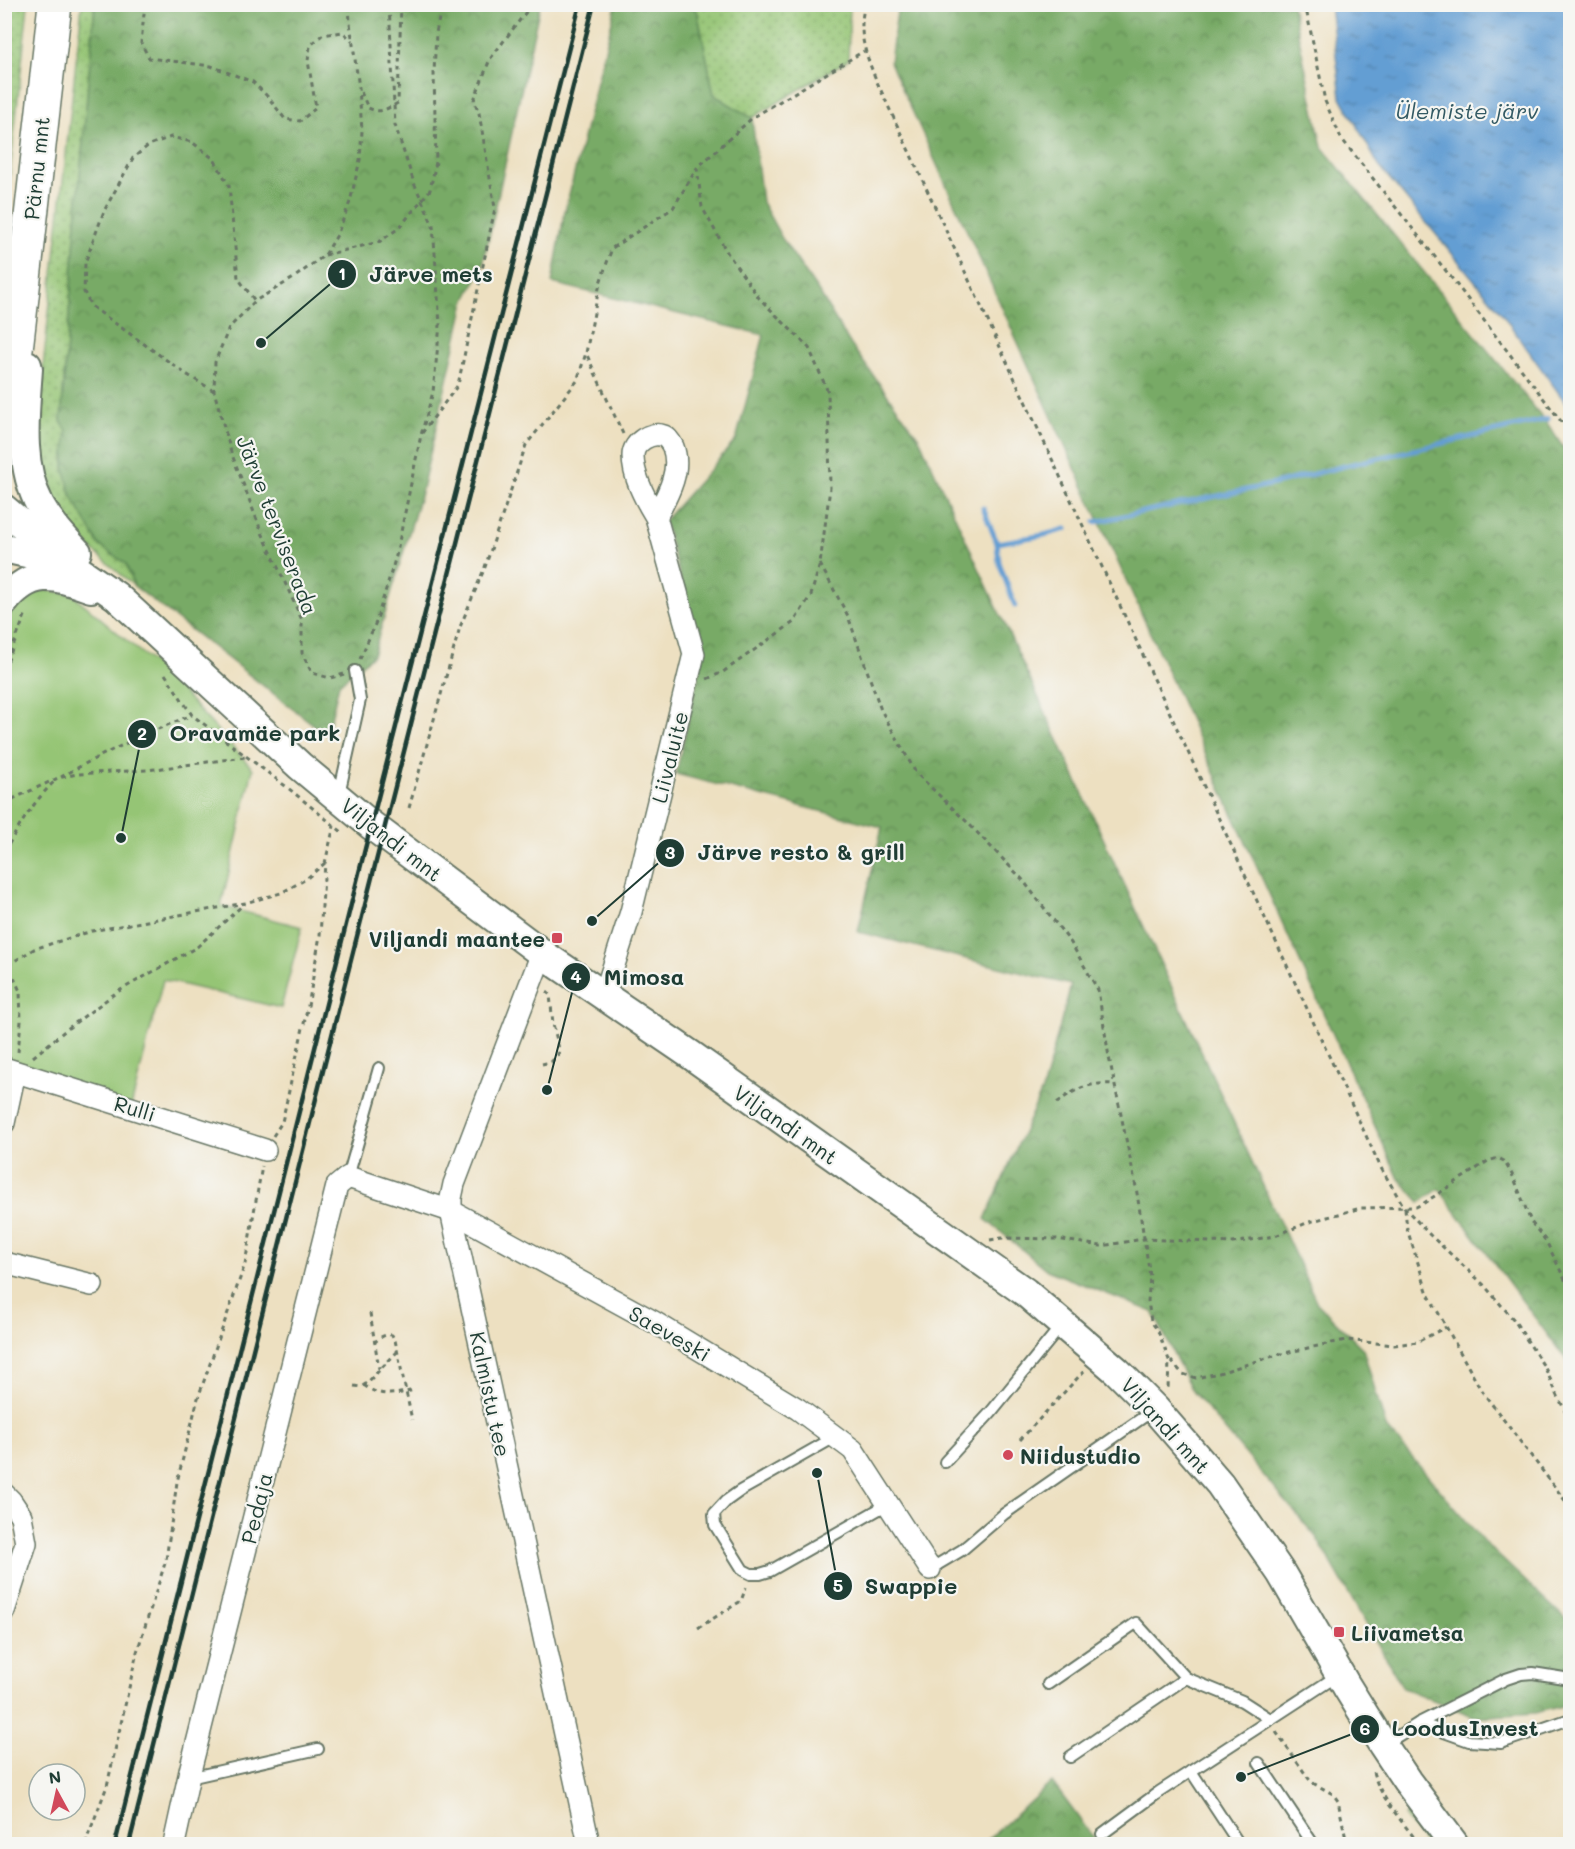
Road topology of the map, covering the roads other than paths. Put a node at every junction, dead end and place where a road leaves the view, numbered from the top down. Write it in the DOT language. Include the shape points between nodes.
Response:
graph roads {
  1 [pos="54,4"];
  2 [pos="17,341"];
  3 [pos="4,439"];
  4 [pos="4,508"];
  5 [pos="656,517"];
  6 [pos="4,548"];
  7 [pos="68,562"];
  8 [pos="116,596"];
  9 [pos="16,604"];
  10 [pos="355,671"];
  11 [pos="329,806"];
  12 [pos="537,966"];
  13 [pos="604,996"];
  14 [pos="379,1068"];
  15 [pos="10,1070"];
  16 [pos="4,1122"];
  17 [pos="265,1150"];
  18 [pos="348,1177"];
  19 [pos="451,1212"];
  20 [pos="4,1263"];
  21 [pos="92,1285"];
  22 [pos="1063,1324"];
  23 [pos="1155,1409"];
  24 [pos="835,1437"];
  25 [pos="945,1462"];
  26 [pos="4,1494"];
  27 [pos="888,1504"];
  28 [pos="930,1569"];
  29 [pos="4,1611"];
  30 [pos="1340,1674"];
  31 [pos="1186,1678"];
  32 [pos="1570,1679"];
  33 [pos="1048,1684"];
  34 [pos="1270,1719"];
  35 [pos="1570,1719"];
  36 [pos="1419,1723"];
  37 [pos="318,1749"];
  38 [pos="1070,1757"];
  39 [pos="1378,1758"];
  40 [pos="1259,1763"];
  41 [pos="1191,1771"];
  42 [pos="189,1778"];
  43 [pos="1101,1834"];
  44 [pos="174,1845"];
  45 [pos="589,1845"];
  46 [pos="1239,1845"];
  47 [pos="1313,1845"];
  48 [pos="1454,1845"];
  1 -- 2 [label="highway, Pärnu mnt"];
  2 -- 3 [label="highway, Pärnu mnt"];
  2 -- 8 [label="main road" via="28,369 24,429 34,490 56,529"];
  4 -- 7 [label="main road, Viljandi mnt"];
  5 -- 5 [label="street, Liivaluite" via="675,472 676,455 664,436 643,439 632,454 643,495"];
  5 -- 13 [label="street, Liivaluite" via="694,654 631,912"];
  6 -- 7 [label="main road"];
  7 -- 8 [label="main road, Viljandi mnt"];
  8 -- 9 [label="main road" via="46,576 29,579 13,591"];
  8 -- 11 [label="main road, Viljandi mnt" via="300,766"];
  10 -- 11 [label="lane" via="360,700"];
  11 -- 12 [label="main road, Viljandi mnt" via="371,825"];
  12 -- 13 [label="main road, Viljandi mnt"];
  12 -- 19 [label="street, Kalmistu tee" via="454,1184"];
  13 -- 22 [label="main road, Viljandi mnt" via="1025,1292"];
  14 -- 18 [label="lane"];
  15 -- 16 [label="street"];
  15 -- 17 [label="street, Rulli"];
  18 -- 19 [label="street, Saeveski"];
  18 -- 42 [label="street, Pedaja" via="337,1186"];
  19 -- 24 [label="street, Saeveski" via="654,1322 798,1409"];
  19 -- 45 [label="street, Kalmistu tee"];
  20 -- 21 [label="street"];
  22 -- 23 [label="main road, Viljandi mnt"];
  22 -- 25 [label="lane"];
  23 -- 28 [label="lane" via="1004,1514 962,1550"];
  23 -- 30 [label="main road, Viljandi mnt" via="1220,1484 1281,1573"];
  24 -- 27 [label="street, Saeveski" via="853,1450"];
  24 -- 27 [label="lane" via="740,1491 714,1514 715,1525 743,1570 752,1574 770,1571"];
  26 -- 29 [label="street" via="21,1516 26,1543"];
  27 -- 28 [label="street, Saeveski"];
  30 -- 34 [label="lane"];
  30 -- 39 [label="main road, Viljandi mnt"];
  31 -- 33 [label="lane" via="1136,1623"];
  31 -- 34 [label="lane" via="1242,1701"];
  31 -- 38 [label="lane"];
  32 -- 36 [label="lane" via="1521,1674"];
  34 -- 41 [label="lane"];
  35 -- 36 [label="lane" via="1501,1743 1469,1741"];
  36 -- 39 [label="lane"];
  37 -- 42 [label="lane"];
  39 -- 48 [label="main road, Viljandi mnt" via="1407,1781"];
  40 -- 47 [label="lane"];
  41 -- 43 [label="lane"];
  41 -- 46 [label="lane"];
  42 -- 44 [label="street, Pedaja"];
}
